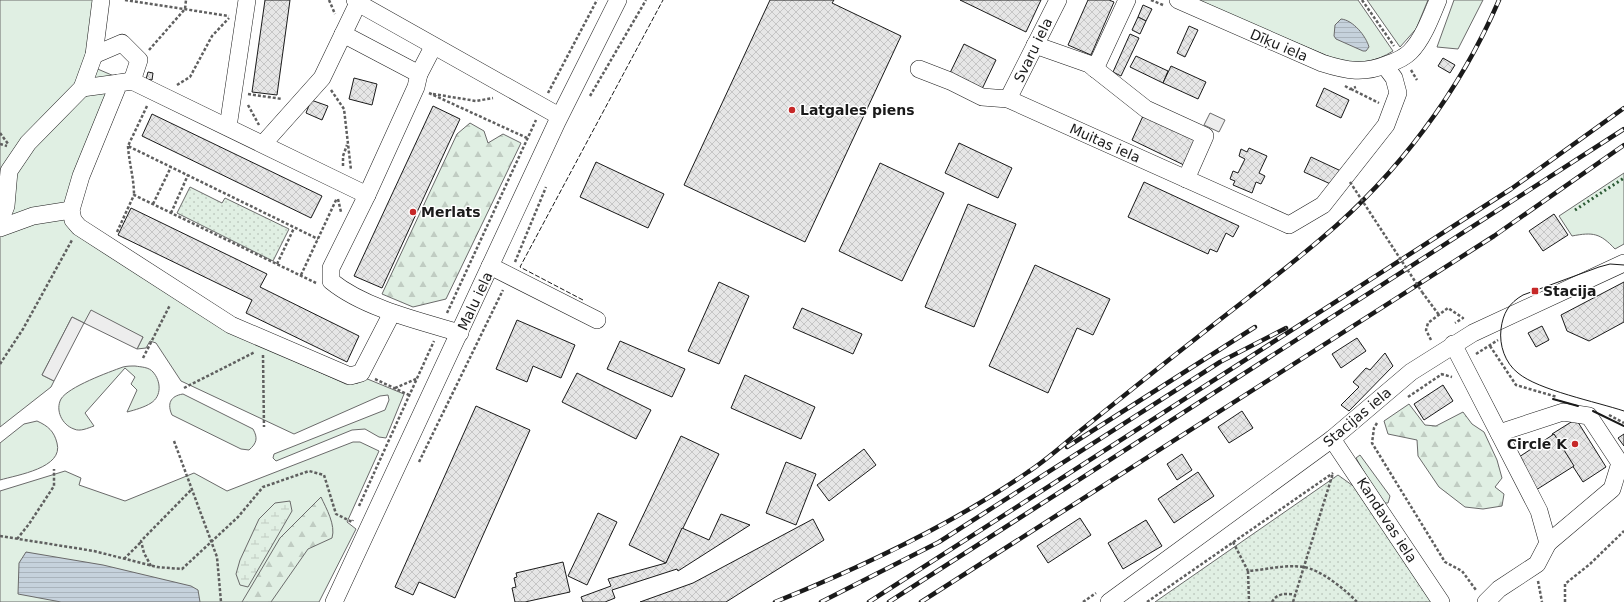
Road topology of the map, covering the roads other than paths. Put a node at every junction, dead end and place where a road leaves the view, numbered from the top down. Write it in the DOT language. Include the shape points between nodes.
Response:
graph roads {
  1 [pos="100,0"];
  2 [pos="247,0"];
  3 [pos="618,0"];
  4 [pos="1058,0"];
  5 [pos="1127,0"];
  6 [pos="1178,0"];
  7 [pos="1438,0"];
  8 [pos="357,2"];
  9 [pos="343,34"];
  10 [pos="1035,45"];
  11 [pos="433,47"];
  12 [pos="94,55"];
  13 [pos="1385,66"];
  14 [pos="919,69"];
  15 [pos="1095,69"];
  16 [pos="125,82"];
  17 [pos="421,85"];
  18 [pos="82,88"];
  19 [pos="1008,99"];
  20 [pos="560,116"];
  21 [pos="228,127"];
  22 [pos="265,141"];
  23 [pos="1186,179"];
  24 [pos="350,187"];
  25 [pos="71,210"];
  26 [pos="0,220"];
  27 [pos="0,228"];
  28 [pos="1624,263"];
  29 [pos="490,266"];
  30 [pos="392,313"];
  31 [pos="598,320"];
  32 [pos="460,332"];
  33 [pos="1453,344"];
  34 [pos="1499,433"];
  35 [pos="1332,439"];
  36 [pos="1548,543"];
  37 [pos="1483,598"];
  38 [pos="334,602"];
  39 [pos="1109,602"];
  40 [pos="1441,602"];
  1 -- 12 [label="street"];
  2 -- 21 [label="street" via="238,93"];
  3 -- 20 [label="street, Malu iela"];
  4 -- 10 [label="street, Svaru iela"];
  5 -- 15 [label="street"];
  6 -- 13 [label="street, Dīķu iela" via="1340,69 1359,71"];
  7 -- 13 [label="street, Dīķu iela" via="1411,51 1403,58"];
  8 -- 9 [label="street"];
  8 -- 11 [label="street"];
  9 -- 17 [label="street"];
  9 -- 22 [label="street" via="322,78"];
  10 -- 15 [label="street" via="1089,64"];
  10 -- 19 [label="street, Svaru iela"];
  11 -- 17 [label="street"];
  11 -- 20 [label="street"];
  12 -- 16 [label="street" via="122,43 139,60"];
  12 -- 18 [label="street"];
  13 -- 23 [label="street, Muitas iela" via="1394,78 1398,93 1386,125 1323,205 1289,225"];
  14 -- 19 [label="street, Muitas iela" via="982,97"];
  15 -- 23 [label="street" via="1146,109 1207,132"];
  16 -- 18 [label="street"];
  16 -- 21 [label="street" via="158,93"];
  16 -- 25 [label="street" via="81,176"];
  17 -- 24 [label="street"];
  18 -- 26 [label="street" via="28,143 9,171 6,206"];
  19 -- 23 [label="street, Muitas iela"];
  20 -- 29 [label="street, Malu iela"];
  21 -- 22 [label="street"];
  22 -- 24 [label="street"];
  24 -- 30 [label="street" via="331,268 331,281 339,288"];
  25 -- 27 [label="street" via="33,216"];
  25 -- 30 [label="street" via="73,220 79,226 231,325 268,346 350,376 361,374"];
  28 -- 33 [label="street, Stacijas iela"];
  29 -- 31 [label="street"];
  29 -- 32 [label="street, Malu iela"];
  30 -- 32 [label="street"];
  32 -- 38 [label="street, Malu iela"];
  33 -- 34 [label="street"];
  33 -- 35 [label="street, Stacijas iela" via="1393,386"];
  34 -- 36 [label="street" via="1538,511"];
  34 -- 36 [label="street" via="1563,412 1590,416 1620,463 1612,489"];
  35 -- 39 [label="street, Stacijas iela"];
  35 -- 40 [label="street, Kandavas iela"];
  36 -- 37 [label="street" via="1538,564"];
}
